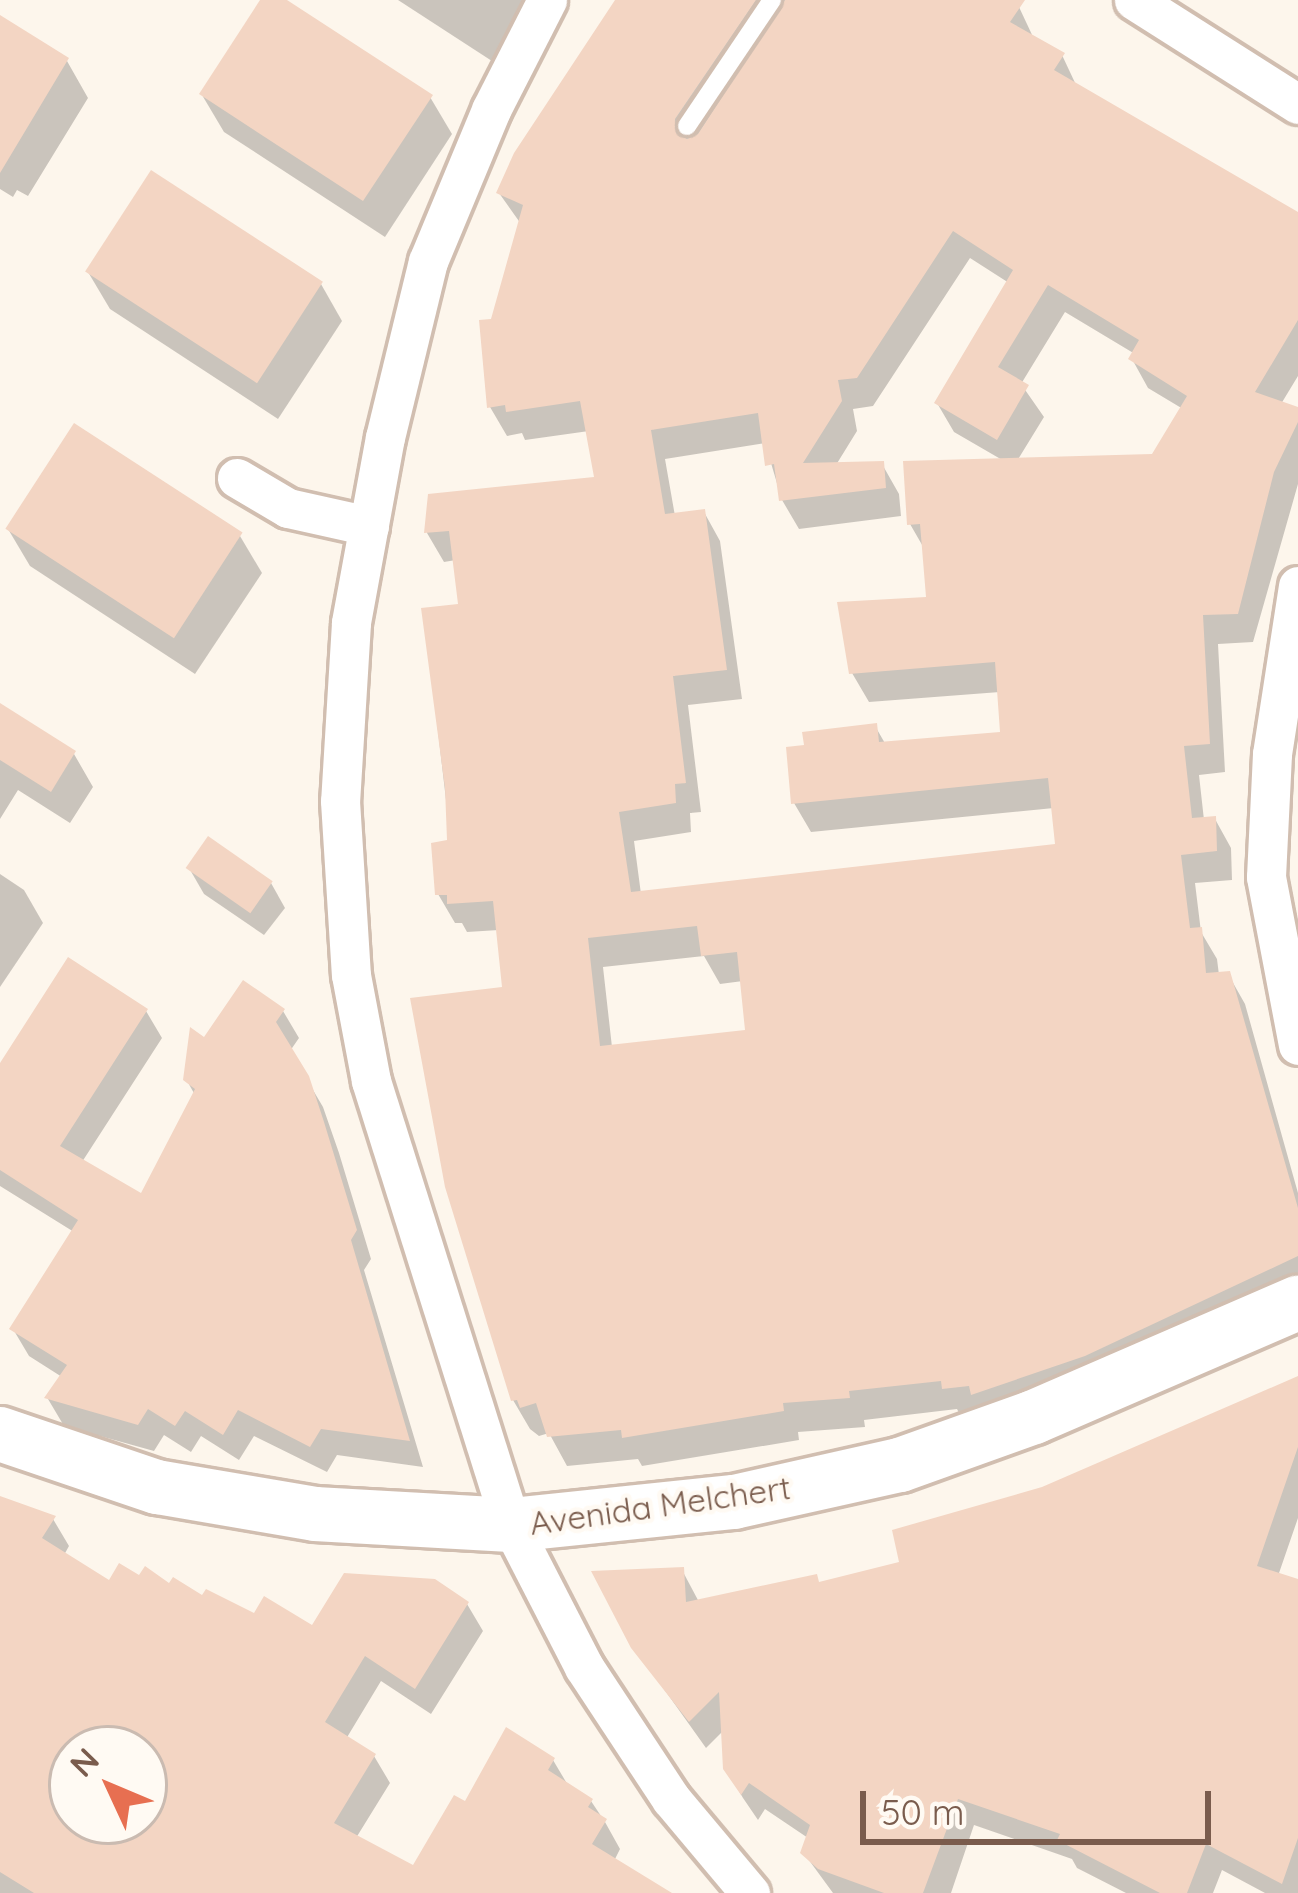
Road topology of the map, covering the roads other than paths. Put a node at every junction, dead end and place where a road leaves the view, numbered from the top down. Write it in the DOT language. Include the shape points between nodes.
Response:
graph roads {
  1 [pos="547,0"];
  2 [pos="772,0"];
  3 [pos="1134,0"];
  4 [pos="1298,104"];
  5 [pos="687,126"];
  6 [pos="237,478"];
  7 [pos="369,526"];
  8 [pos="1298,586"];
  9 [pos="1298,1045"];
  10 [pos="1298,1303"];
  11 [pos="0,1434"];
  12 [pos="511,1525"];
  13 [pos="750,1893"];
  1 -- 7 [label="street" via="428,261"];
  2 -- 5 [label="lane"];
  3 -- 4 [label="street"];
  6 -- 7 [label="street" via="288,508"];
  7 -- 12 [label="street" via="351,623 340,801 350,975 371,1081"];
  8 -- 9 [label="street" via="1272,754 1266,877"];
  10 -- 12 [label="street, Avenida Melchert" via="1034,1417 900,1465 734,1502"];
  11 -- 12 [label="street, Avenida Melchert" via="157,1487 316,1514"];
  12 -- 13 [label="street" via="584,1667 671,1799"];
}
